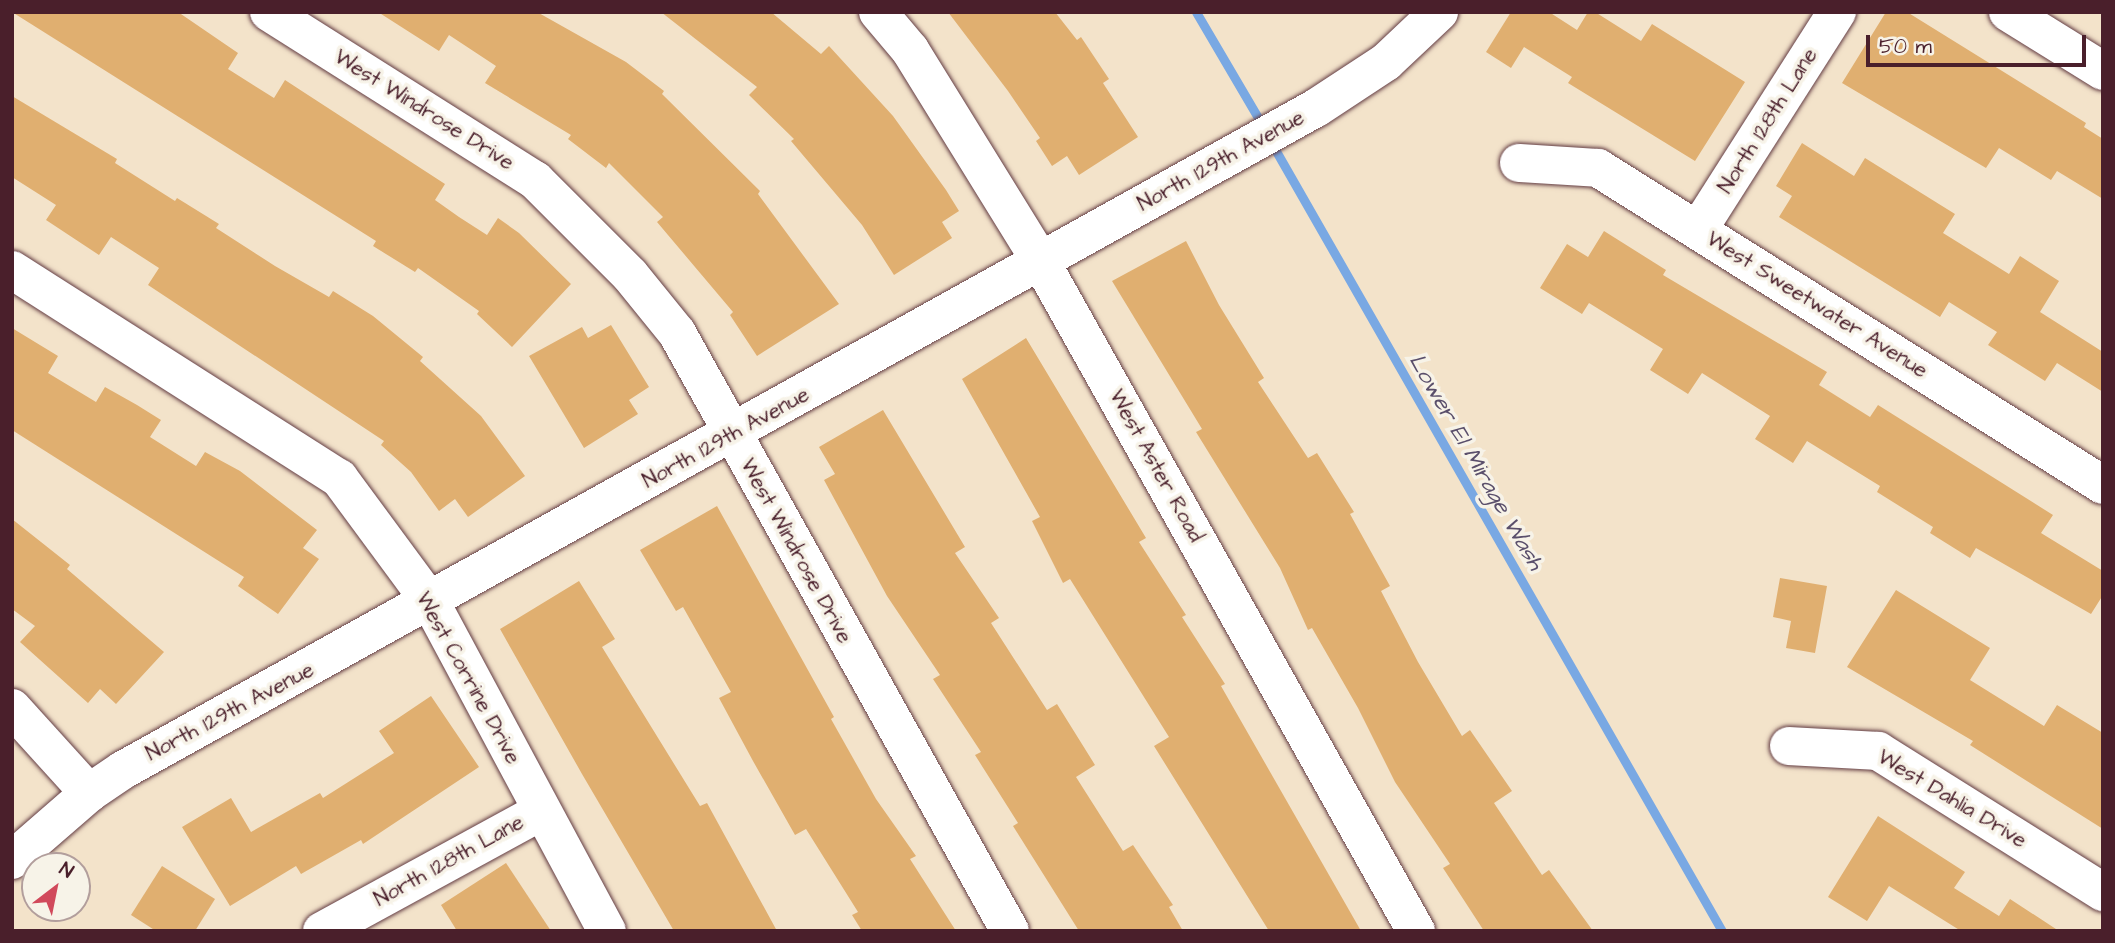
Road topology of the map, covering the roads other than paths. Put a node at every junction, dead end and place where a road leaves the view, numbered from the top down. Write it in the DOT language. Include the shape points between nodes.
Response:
graph roads {
  1 [pos="268,12"];
  2 [pos="878,12"];
  3 [pos="1439,12"];
  4 [pos="1837,12"];
  5 [pos="2008,12"];
  6 [pos="2103,71"];
  7 [pos="1519,163"];
  8 [pos="1698,230"];
  9 [pos="1041,262"];
  10 [pos="12,270"];
  11 [pos="731,435"];
  12 [pos="2103,485"];
  13 [pos="431,603"];
  14 [pos="12,708"];
  15 [pos="1789,746"];
  16 [pos="89,793"];
  17 [pos="540,811"];
  18 [pos="12,860"];
  19 [pos="2103,892"];
  20 [pos="322,931"];
  21 [pos="607,931"];
  22 [pos="1010,931"];
  23 [pos="1416,931"];
  1 -- 11 [label="street, West Windrose Drive" via="535,180 630,275 677,333"];
  2 -- 9 [label="street, West Aster Road" via="911,50"];
  3 -- 9 [label="street, North 129th Avenue" via="1395,55 1316,108"];
  4 -- 8 [label="street, North 128th Lane"];
  5 -- 6 [label="street"];
  7 -- 8 [label="street, West Sweetwater Avenue" via="1598,168"];
  8 -- 12 [label="street, West Sweetwater Avenue"];
  9 -- 11 [label="street, North 129th Avenue"];
  9 -- 23 [label="street, West Aster Road"];
  10 -- 13 [label="street, West Corrine Drive" via="339,478"];
  11 -- 13 [label="street, North 129th Avenue"];
  11 -- 22 [label="street, West Windrose Drive"];
  13 -- 16 [label="street, North 129th Avenue"];
  13 -- 17 [label="street, West Corrine Drive"];
  14 -- 16 [label="street"];
  15 -- 19 [label="street, West Dahlia Drive" via="1878,751"];
  16 -- 18 [label="street, North 129th Avenue"];
  17 -- 20 [label="street, North 128th Lane"];
  17 -- 21 [label="street, West Corrine Drive"];
}
